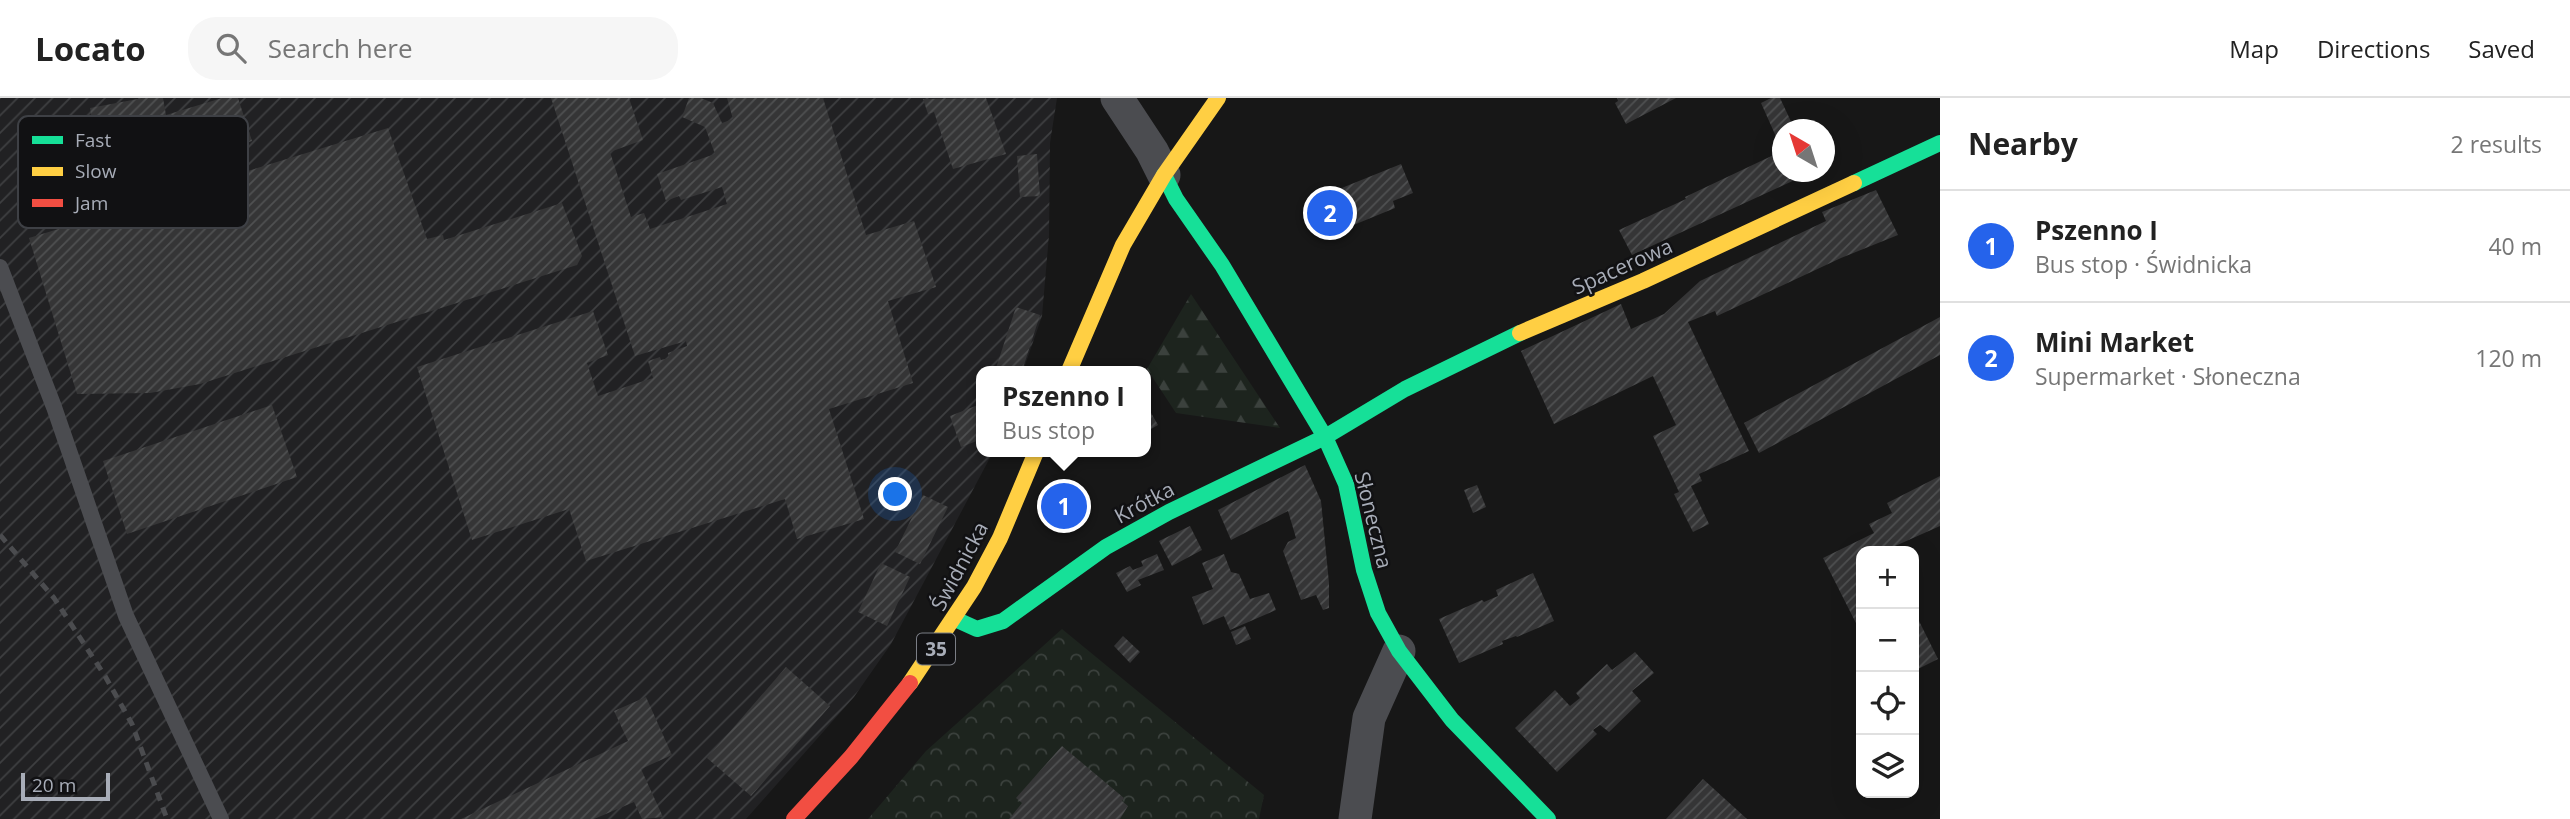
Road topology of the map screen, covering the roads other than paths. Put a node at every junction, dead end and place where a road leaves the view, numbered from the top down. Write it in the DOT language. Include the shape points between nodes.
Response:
graph roads {
  1 [pos="1116,98"];
  2 [pos="1218,98"];
  3 [pos="1940,143"];
  4 [pos="1164,175"];
  5 [pos="0,267"];
  6 [pos="1071,366"];
  7 [pos="1325,437"];
  8 [pos="1034,457"];
  9 [pos="956,619"];
  10 [pos="1399,651"];
  11 [pos="220,819"];
  12 [pos="794,819"];
  13 [pos="1355,819"];
  14 [pos="1548,819"];
  1 -- 4 [label="street"];
  2 -- 4 [label="street"];
  3 -- 7 [label="street, Spacerowa" via="1514,336 1405,389"];
  4 -- 6 [label="street" via="1123,245"];
  4 -- 7 [label="street, Słoneczna"];
  5 -- 11 [label="lane" via="126,616"];
  7 -- 9 [label="street, Krótka" via="1106,547 1003,621 977,629"];
  7 -- 10 [label="street, Słoneczna" via="1346,484 1378,613"];
  8 -- 9 [label="street, Świdnicka / 35" via="994,549"];
  9 -- 12 [label="street, Świdnicka / 35" via="889,714"];
  10 -- 13 [label="street" via="1369,718"];
  10 -- 14 [label="street, Słoneczna" via="1452,720"];
}
